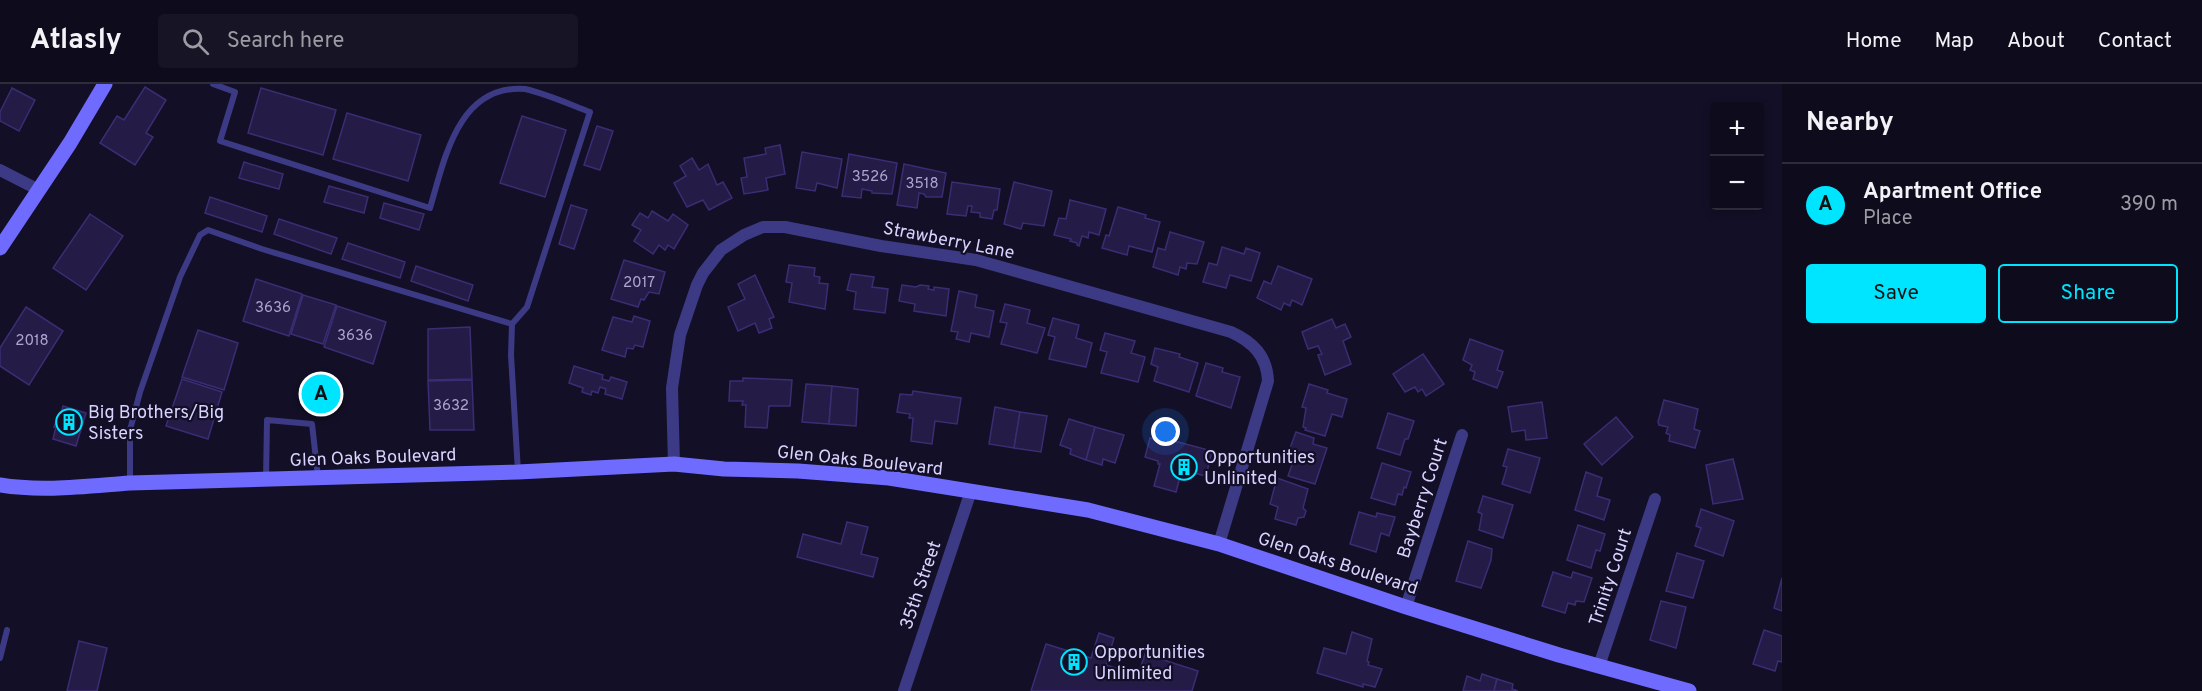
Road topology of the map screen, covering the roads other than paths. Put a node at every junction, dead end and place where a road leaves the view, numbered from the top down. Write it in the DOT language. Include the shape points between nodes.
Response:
graph roads {
  1 [pos="105,84"];
  2 [pos="213,84"];
  3 [pos="0,170"];
  4 [pos="39,190"];
  5 [pos="0,248"];
  6 [pos="512,324"];
  7 [pos="1462,435"];
  8 [pos="674,464"];
  9 [pos="518,472"];
  10 [pos="319,479"];
  11 [pos="266,480"];
  12 [pos="130,483"];
  13 [pos="0,485"];
  14 [pos="971,491"];
  15 [pos="1655,499"];
  16 [pos="1219,544"];
  17 [pos="1406,607"];
  18 [pos="7,630"];
  19 [pos="0,658"];
  20 [pos="1599,666"];
  21 [pos="904,691"];
  22 [pos="1689,691"];
  1 -- 4 [label="main road"];
  2 -- 6 [label="lane" via="235,92 220,141 430,208 454,128 465,109 486,92 524,89 590,112 527,307"];
  3 -- 4 [label="street"];
  4 -- 5 [label="main road"];
  6 -- 9 [label="lane"];
  6 -- 12 [label="lane" via="208,230 200,235 180,277 140,392 130,430"];
  7 -- 17 [label="street, Bayberry Court"];
  8 -- 9 [label="main road, Glen Oaks Boulevard"];
  8 -- 14 [label="main road, Glen Oaks Boulevard" via="889,478"];
  8 -- 16 [label="street, Strawberry Lane" via="672,388 680,335 697,285 721,250 764,227 785,227 976,260 1244,338 1259,351 1268,381"];
  9 -- 10 [label="main road, Glen Oaks Boulevard"];
  10 -- 11 [label="main road, Glen Oaks Boulevard"];
  10 -- 11 [label="lane" via="312,424 267,420"];
  11 -- 12 [label="main road, Glen Oaks Boulevard"];
  12 -- 13 [label="main road, Glen Oaks Boulevard"];
  14 -- 16 [label="main road, Glen Oaks Boulevard" via="1088,510"];
  14 -- 21 [label="street, 35th Street"];
  15 -- 20 [label="street, Trinity Court"];
  16 -- 17 [label="main road, Glen Oaks Boulevard"];
  17 -- 20 [label="main road, Glen Oaks Boulevard"];
  18 -- 19 [label="lane"];
  20 -- 22 [label="main road, Glen Oaks Boulevard"];
}
